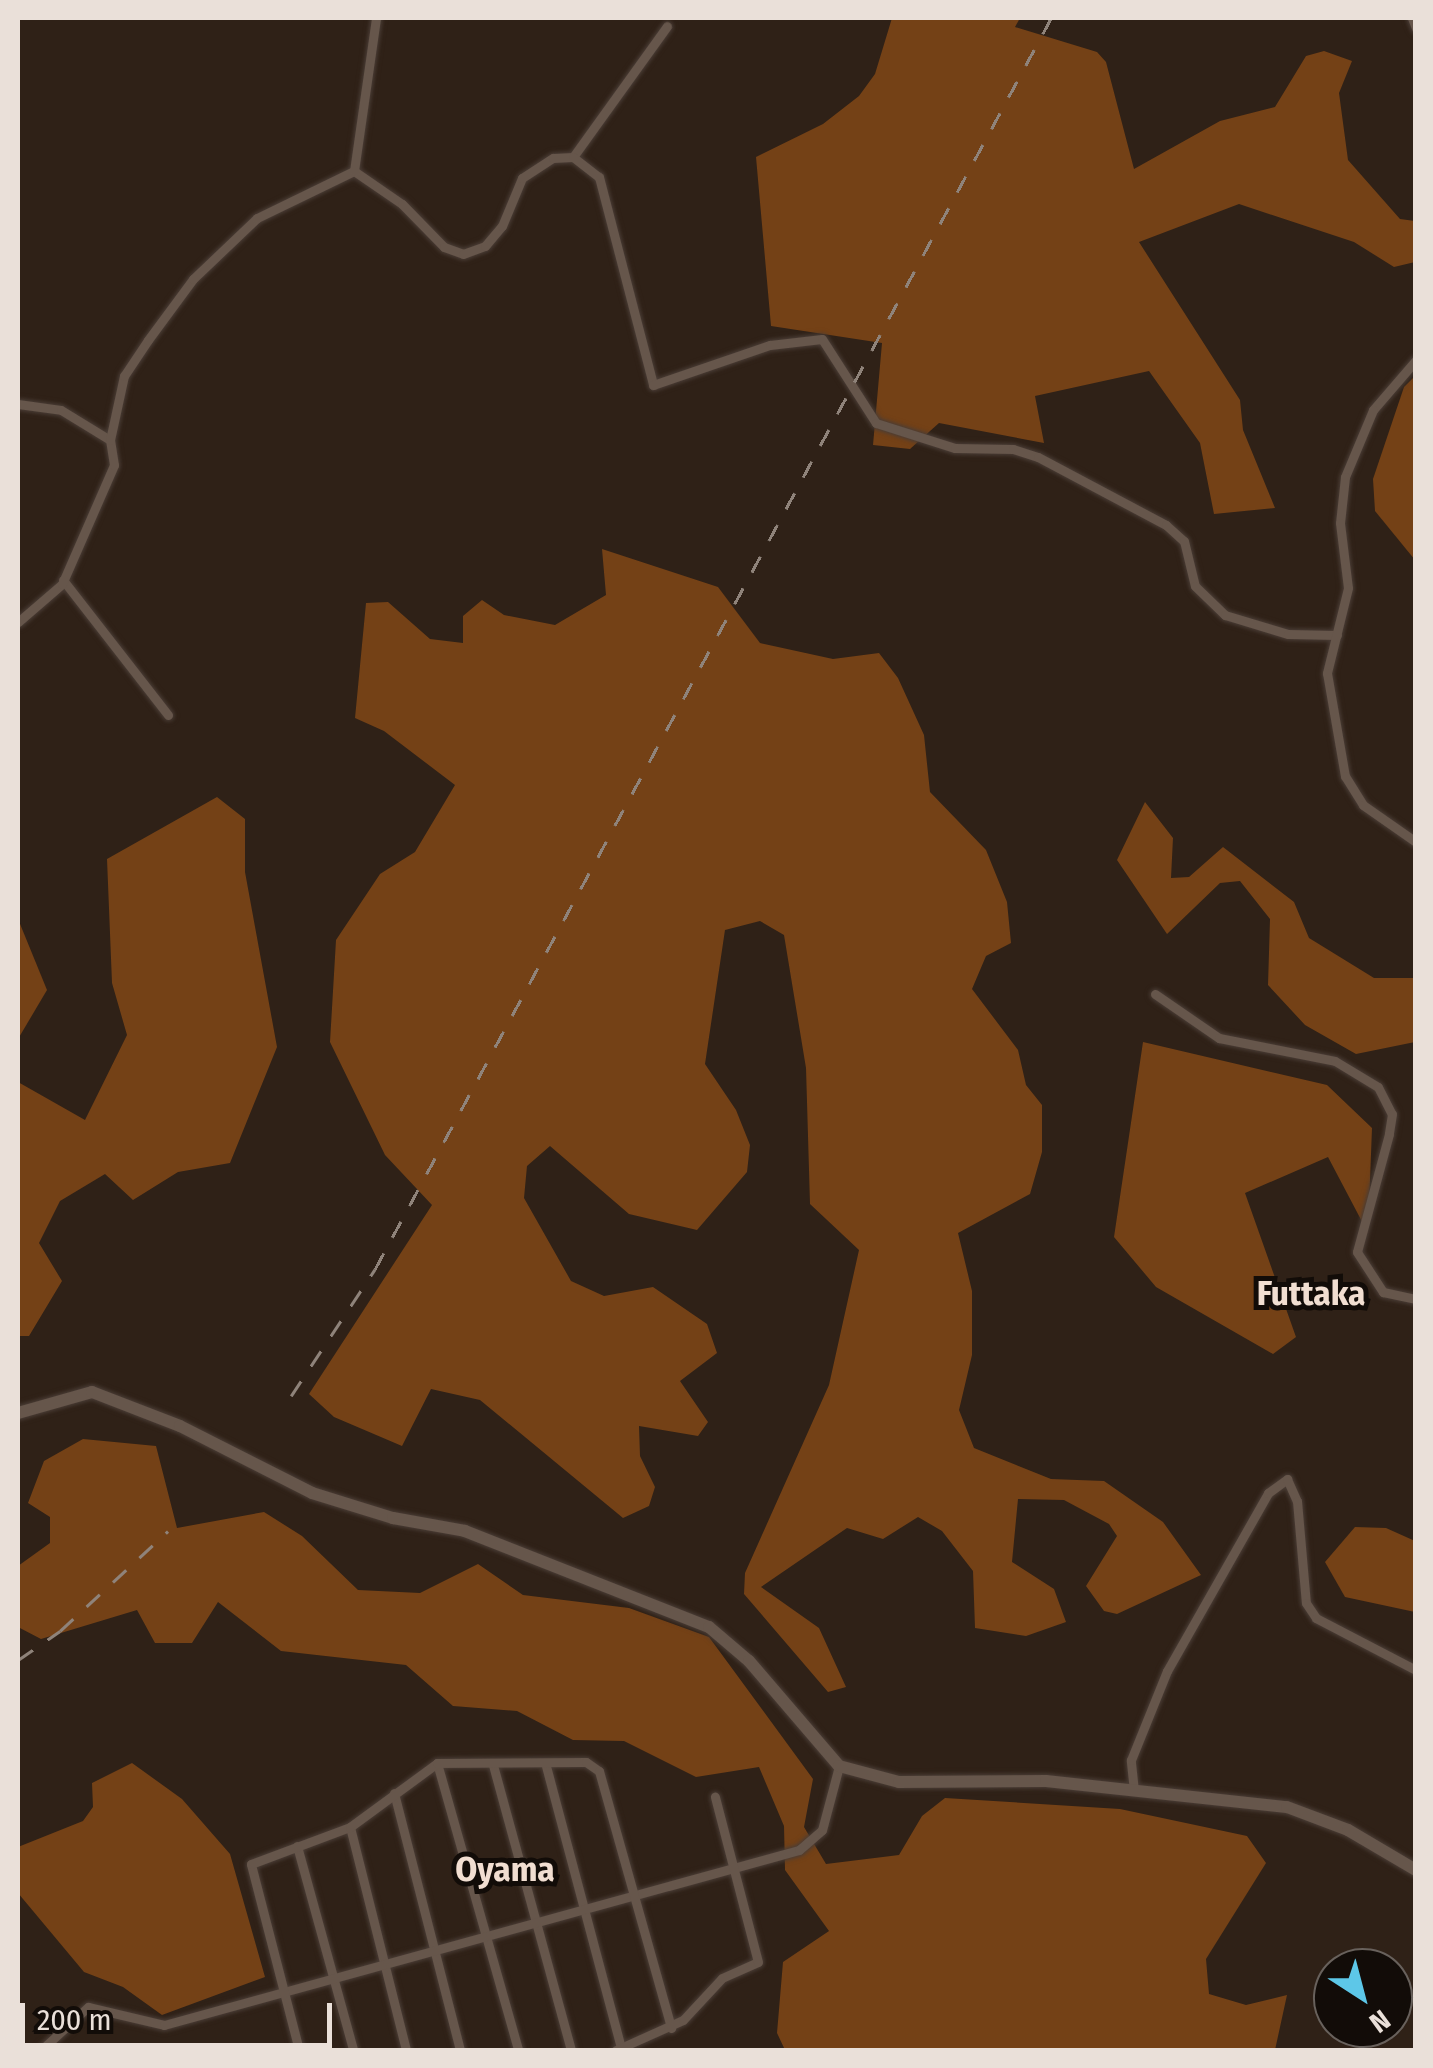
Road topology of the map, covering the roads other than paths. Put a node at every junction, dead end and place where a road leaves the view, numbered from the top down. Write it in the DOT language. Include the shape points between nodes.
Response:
graph roads {
  1 [pos="376,18"];
  2 [pos="1412,18"];
  3 [pos="667,26"];
  4 [pos="1416,28"];
  5 [pos="573,158"];
  6 [pos="354,171"];
  7 [pos="1416,360"];
  8 [pos="18,404"];
  9 [pos="110,440"];
  10 [pos="63,580"];
  11 [pos="18,622"];
  12 [pos="1337,635"];
  13 [pos="168,715"];
  14 [pos="1416,842"];
  15 [pos="1155,994"];
  16 [pos="1416,1298"];
  17 [pos="18,1413"];
  18 [pos="1416,1670"];
  19 [pos="436,1763"];
  20 [pos="493,1765"];
  21 [pos="546,1766"];
  22 [pos="839,1766"];
  23 [pos="1134,1791"];
  24 [pos="394,1793"];
  25 [pos="715,1798"];
  26 [pos="350,1828"];
  27 [pos="298,1846"];
  28 [pos="734,1864"];
  29 [pos="1416,1870"];
  30 [pos="632,1894"];
  31 [pos="584,1907"];
  32 [pos="532,1918"];
  33 [pos="484,1932"];
  34 [pos="433,1946"];
  35 [pos="382,1960"];
  36 [pos="334,1974"];
  37 [pos="282,1989"];
  38 [pos="671,2028"];
  39 [pos="618,2049"];
  40 [pos="41,2050"];
  41 [pos="299,2050"];
  42 [pos="353,2050"];
  43 [pos="406,2050"];
  44 [pos="460,2050"];
  45 [pos="518,2050"];
  46 [pos="571,2050"];
  1 -- 6 [label="street"];
  2 -- 4 [label="street"];
  3 -- 5 [label="street"];
  5 -- 6 [label="street" via="553,158 522,178 502,226 485,246 462,254 444,248 402,204"];
  5 -- 12 [label="street" via="599,177 653,385 770,344 822,339 876,423 955,448 1013,449 1038,457 1166,525 1184,541 1195,586 1226,615 1288,634"];
  6 -- 9 [label="street" via="257,218 193,279 124,376"];
  7 -- 12 [label="street" via="1373,410 1345,477 1340,523 1348,588"];
  8 -- 9 [label="street" via="60,410"];
  9 -- 10 [label="street" via="114,464"];
  10 -- 11 [label="street"];
  10 -- 13 [label="street"];
  12 -- 14 [label="street" via="1328,695 1345,776 1363,805"];
  15 -- 16 [label="street" via="1219,1038 1335,1061 1378,1087 1392,1114 1357,1252 1383,1292"];
  17 -- 22 [label="street" via="92,1392 180,1426 312,1493 393,1518 465,1530 709,1627 749,1661"];
  18 -- 23 [label="street" via="1316,1618 1306,1603 1297,1501 1286,1479 1268,1492 1167,1672 1131,1760"];
  19 -- 20 [label="street"];
  19 -- 24 [label="street"];
  19 -- 33 [label="street"];
  20 -- 21 [label="street"];
  20 -- 32 [label="street"];
  21 -- 30 [label="street" via="586,1762 600,1771"];
  21 -- 31 [label="street"];
  22 -- 23 [label="street" via="898,1782 1046,1781"];
  22 -- 28 [label="street" via="822,1830 812,1841"];
  23 -- 29 [label="street" via="1287,1807 1348,1830"];
  24 -- 26 [label="street"];
  24 -- 34 [label="street"];
  25 -- 28 [label="street"];
  26 -- 27 [label="street"];
  26 -- 35 [label="street"];
  27 -- 36 [label="street"];
  27 -- 37 [label="street" via="251,1864"];
  28 -- 30 [label="street"];
  28 -- 38 [label="street" via="758,1962 722,1978"];
  30 -- 31 [label="street"];
  30 -- 38 [label="street"];
  31 -- 32 [label="street"];
  31 -- 39 [label="street"];
  32 -- 33 [label="street"];
  32 -- 46 [label="street"];
  33 -- 34 [label="street"];
  33 -- 45 [label="street"];
  34 -- 35 [label="street"];
  34 -- 44 [label="street"];
  35 -- 36 [label="street"];
  35 -- 43 [label="street"];
  36 -- 37 [label="street"];
  36 -- 42 [label="street"];
  37 -- 40 [label="street" via="164,2025 88,2006"];
  37 -- 41 [label="street"];
  38 -- 39 [label="street"];
}
